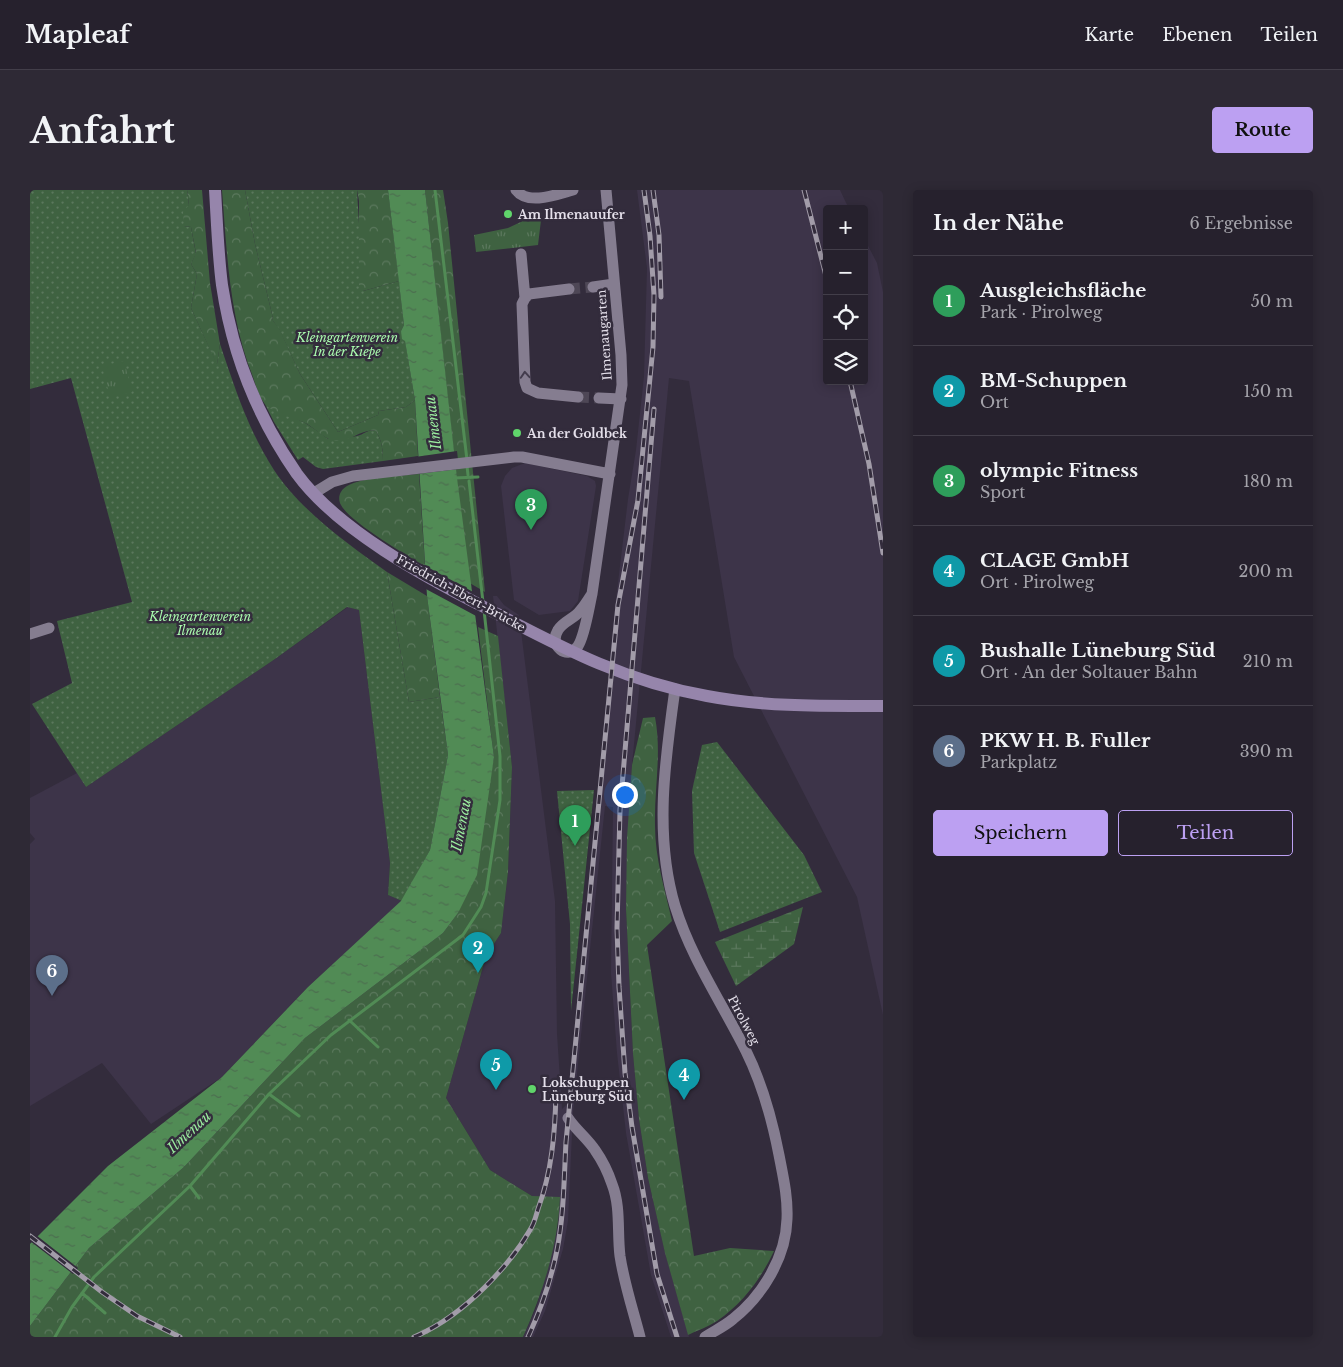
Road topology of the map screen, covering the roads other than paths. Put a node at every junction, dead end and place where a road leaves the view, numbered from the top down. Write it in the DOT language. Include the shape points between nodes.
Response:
graph roads {
  1 [pos="215,190"];
  2 [pos="516,190"];
  3 [pos="573,190"];
  4 [pos="606,190"];
  5 [pos="522,254"];
  6 [pos="614,284"];
  7 [pos="593,287"];
  8 [pos="569,289"];
  9 [pos="525,298"];
  10 [pos="578,397"];
  11 [pos="599,398"];
  12 [pos="621,399"];
  13 [pos="610,474"];
  14 [pos="314,493"];
  15 [pos="592,594"];
  16 [pos="49,628"];
  17 [pos="30,634"];
  18 [pos="675,689"];
  19 [pos="883,706"];
  20 [pos="568,1118"];
  21 [pos="640,1337"];
  22 [pos="705,1337"];
  1 -- 14 [label="main road, Friedrich-Ebert-Brücke" via="222,284 238,358 269,428"];
  2 -- 3 [label="street" via="520,195 531,198"];
  4 -- 6 [label="street, Ilmenaugarten"];
  5 -- 9 [label="street"];
  6 -- 7 [label="street"];
  6 -- 12 [label="street, Ilmenaugarten" via="621,355"];
  8 -- 9 [label="street" via="529,294"];
  10 -- 9 [label="street, one-way" via="538,393 527,388 522,311"];
  11 -- 12 [label="street"];
  12 -- 13 [label="street, Ilmenaugarten"];
  13 -- 14 [label="street" via="510,457 353,476 332,482"];
  13 -- 15 [label="street, Ilmenaugarten"];
  14 -- 18 [label="main road, Friedrich-Ebert-Brücke" via="363,535 444,587 569,651 620,673"];
  15 -- 15 [label="street, Ilmenaugarten" via="584,607 557,631 555,640 562,651 577,648 581,641"];
  16 -- 17 [label="street"];
  18 -- 19 [label="main road, Friedrich-Ebert-Brücke" via="775,704"];
  18 -- 22 [label="street, Pirolweg" via="662,802 667,872 675,905 697,961 761,1084 771,1118 787,1218 786,1235 760,1292 733,1319"];
  20 -- 21 [label="street" via="596,1150 613,1186 620,1255"];
}
